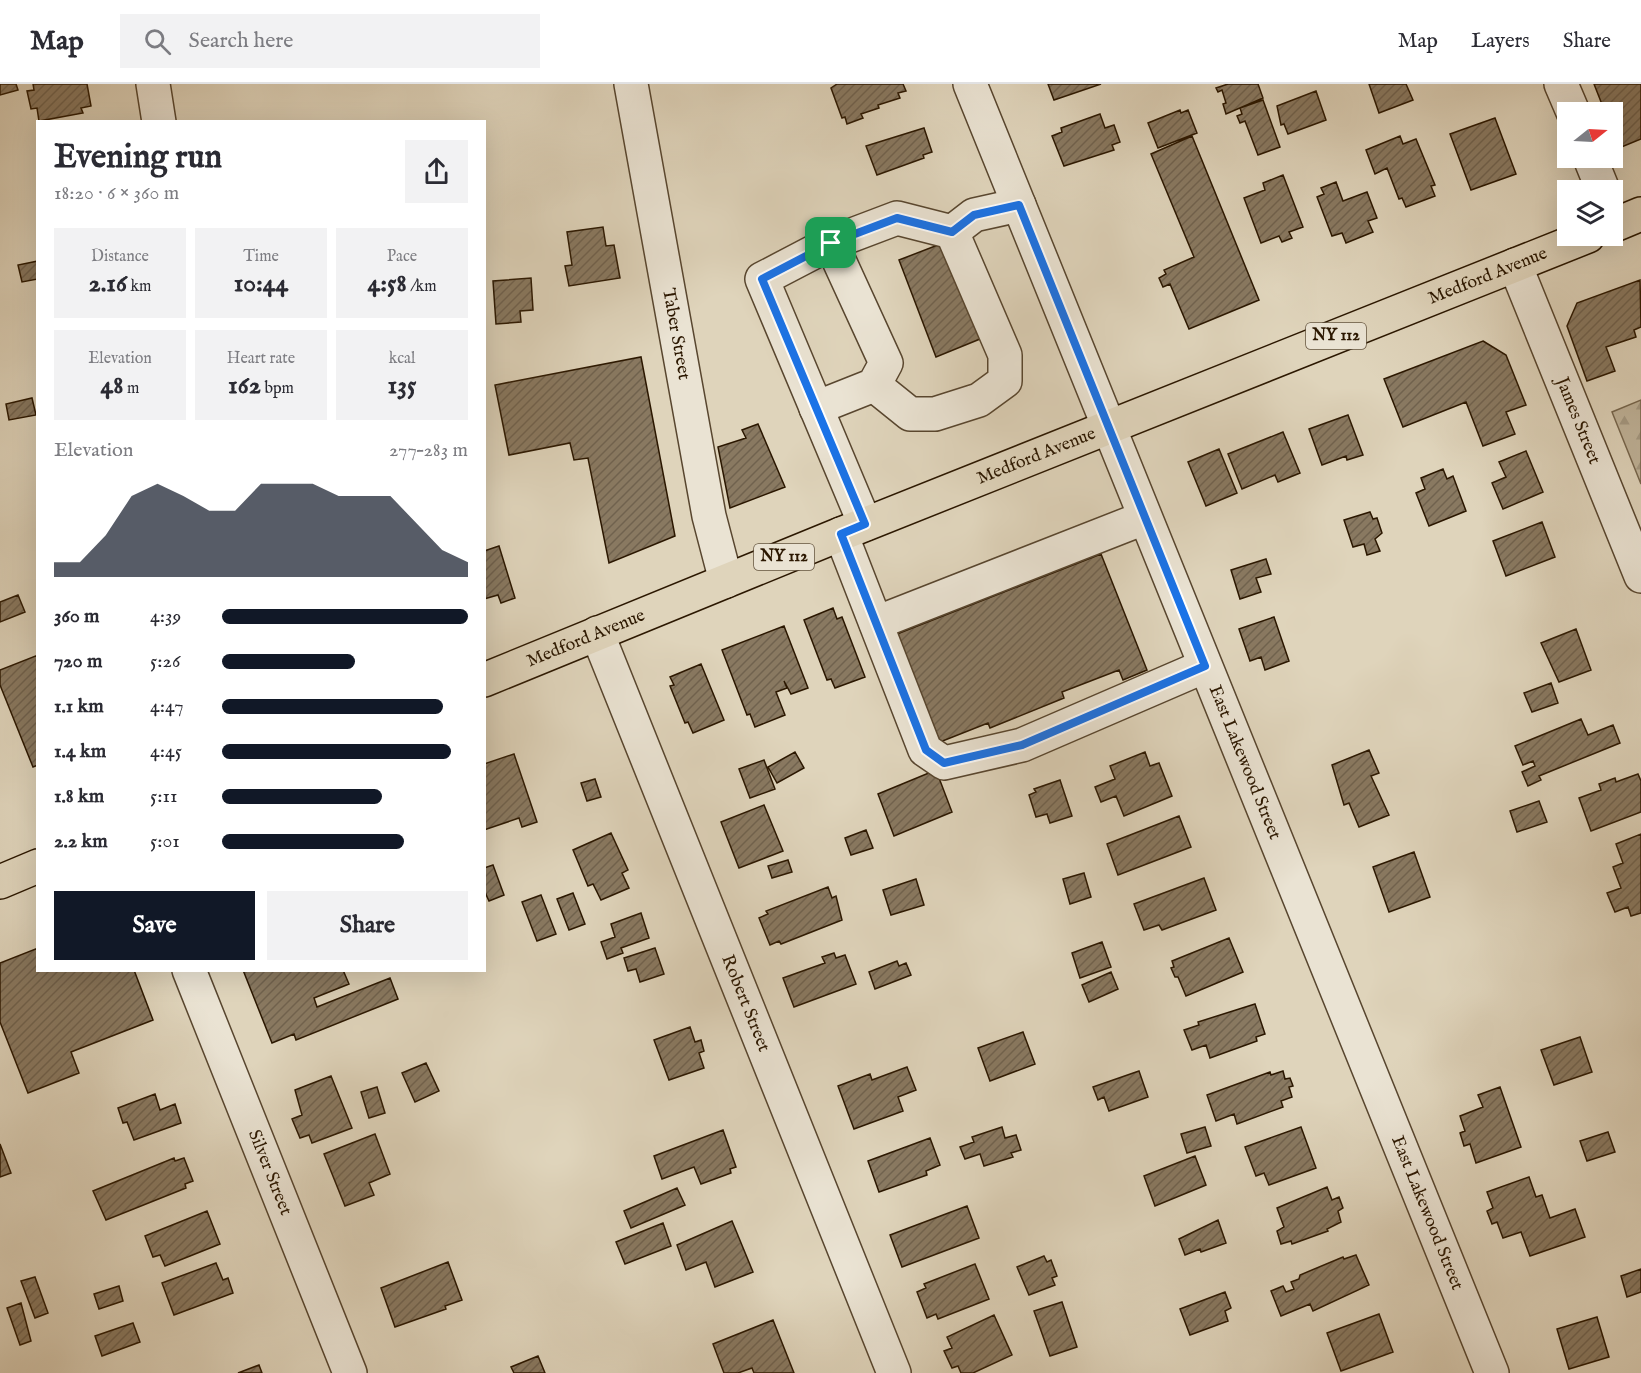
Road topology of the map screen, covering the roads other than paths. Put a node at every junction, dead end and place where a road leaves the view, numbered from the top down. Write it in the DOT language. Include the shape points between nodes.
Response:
graph roads {
  1 [pos="153,84"];
  2 [pos="632,84"];
  3 [pos="970,84"];
  4 [pos="1561,84"];
  5 [pos="1569,102"];
  6 [pos="159,120"];
  7 [pos="1019,205"];
  8 [pos="952,232"];
  9 [pos="831,243"];
  10 [pos="1560,246"];
  11 [pos="1515,265"];
  12 [pos="874,385"];
  13 [pos="816,408"];
  14 [pos="1109,428"];
  15 [pos="1144,518"];
  16 [pos="853,529"];
  17 [pos="1641,576"];
  18 [pos="726,580"];
  19 [pos="876,623"];
  20 [pos="597,633"];
  21 [pos="1205,666"];
  22 [pos="486,679"];
  23 [pos="36,867"];
  24 [pos="0,882"];
  25 [pos="190,972"];
  26 [pos="350,1373"];
  27 [pos="894,1373"];
  28 [pos="1492,1373"];
  1 -- 6 [label="street"];
  2 -- 18 [label="street, Taber Street" via="711,528"];
  3 -- 7 [label="street, East Lakewood Street"];
  4 -- 5 [label="street"];
  7 -- 8 [label="street" via="974,215"];
  7 -- 14 [label="street, East Lakewood Street"];
  8 -- 9 [label="street" via="897,218"];
  8 -- 12 [label="street" via="1005,355 1005,381 979,400 935,414 910,414"];
  9 -- 12 [label="street" via="886,363"];
  9 -- 13 [label="street" via="762,279"];
  10 -- 11 [label="main road, Medford Avenue / NY 112"];
  11 -- 14 [label="main road, Medford Avenue / NY 112"];
  11 -- 17 [label="street, James Street"];
  12 -- 13 [label="street"];
  13 -- 16 [label="street"];
  14 -- 15 [label="street, East Lakewood Street"];
  14 -- 16 [label="main road, Medford Avenue / NY 112"];
  15 -- 19 [label="street"];
  15 -- 21 [label="street, East Lakewood Street"];
  16 -- 18 [label="main road, Medford Avenue / NY 112"];
  16 -- 19 [label="street"];
  18 -- 20 [label="main road, Medford Avenue / NY 112"];
  19 -- 21 [label="street" via="926,750 944,763 1022,745"];
  20 -- 22 [label="main road, Medford Avenue / NY 112"];
  20 -- 27 [label="street, Robert Street"];
  21 -- 28 [label="street, East Lakewood Street"];
  23 -- 24 [label="main road"];
  25 -- 26 [label="street, Silver Street"];
}
